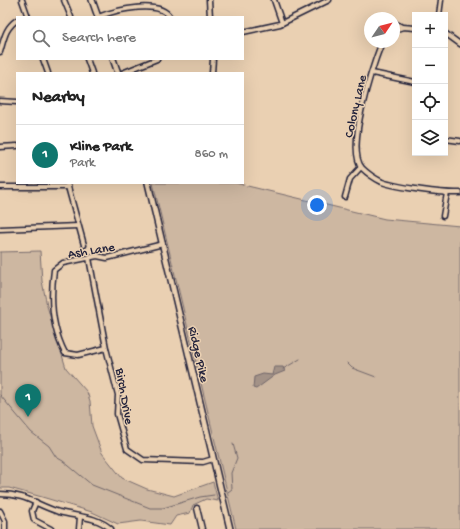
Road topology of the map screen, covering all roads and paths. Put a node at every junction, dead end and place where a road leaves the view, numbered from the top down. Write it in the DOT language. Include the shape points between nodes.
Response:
graph roads {
  1 [pos="22,0"];
  2 [pos="64,0"];
  3 [pos="92,0"];
  4 [pos="209,0"];
  5 [pos="274,0"];
  6 [pos="329,0"];
  7 [pos="441,0"];
  8 [pos="138,3"];
  9 [pos="162,4"];
  10 [pos="439,12"];
  11 [pos="28,16"];
  12 [pos="71,16"];
  13 [pos="98,16"];
  14 [pos="101,16"];
  15 [pos="169,16"];
  16 [pos="210,16"];
  17 [pos="16,21"];
  18 [pos="282,23"];
  19 [pos="400,26"];
  20 [pos="403,27"];
  21 [pos="400,28"];
  22 [pos="412,28"];
  23 [pos="244,32"];
  24 [pos="448,35"];
  25 [pos="460,44"];
  26 [pos="380,48"];
  27 [pos="0,52"];
  28 [pos="43,60"];
  29 [pos="87,60"];
  30 [pos="113,60"];
  31 [pos="154,60"];
  32 [pos="213,60"];
  33 [pos="48,72"];
  34 [pos="92,72"];
  35 [pos="118,72"];
  36 [pos="124,72"];
  37 [pos="212,72"];
  38 [pos="372,73"];
  39 [pos="412,81"];
  40 [pos="0,101"];
  41 [pos="16,102"];
  42 [pos="448,139"];
  43 [pos="460,141"];
  44 [pos="16,146"];
  45 [pos="0,147"];
  46 [pos="361,167"];
  47 [pos="148,184"];
  48 [pos="67,185"];
  49 [pos="0,187"];
  50 [pos="447,193"];
  51 [pos="460,193"];
  52 [pos="345,197"];
  53 [pos="443,216"];
  54 [pos="78,226"];
  55 [pos="0,229"];
  56 [pos="163,244"];
  57 [pos="84,245"];
  58 [pos="89,258"];
  59 [pos="106,348"];
  60 [pos="213,458"];
  61 [pos="0,494"];
  62 [pos="36,502"];
  63 [pos="197,508"];
  64 [pos="0,511"];
  65 [pos="80,517"];
  66 [pos="46,528"];
  67 [pos="5,529"];
  68 [pos="51,529"];
  69 [pos="79,529"];
  70 [pos="111,529"];
  71 [pos="202,529"];
  72 [pos="230,529"];
  1 -- 11 [label="street"];
  2 -- 12 [label="street"];
  3 -- 13 [label="main road"];
  4 -- 16 [label="street"];
  5 -- 18 [label="street"];
  6 -- 18 [label="street"];
  7 -- 10 [label="street"];
  8 -- 14 [label="street"];
  9 -- 15 [label="street"];
  17 -- 27 [label="street" via="6,31"];
  18 -- 23 [label="street"];
  19 -- 20 [label="street"];
  20 -- 21 [label="street"];
  20 -- 22 [label="street"];
  24 -- 25 [label="street"];
  26 -- 38 [label="street, Colony Lane"];
  28 -- 33 [label="street"];
  29 -- 34 [label="street"];
  30 -- 35 [label="main road"];
  31 -- 36 [label="street"];
  32 -- 37 [label="street"];
  38 -- 39 [label="street"];
  38 -- 46 [label="street, Colony Lane" via="361,110 356,141"];
  40 -- 41 [label="street"];
  42 -- 43 [label="street"];
  44 -- 45 [label="street"];
  46 -- 50 [label="street" via="382,182"];
  46 -- 52 [label="street" via="350,179"];
  47 -- 56 [label="main road, Ridge Pike"];
  48 -- 49 [label="street"];
  48 -- 54 [label="street"];
  50 -- 51 [label="street"];
  50 -- 53 [label="street"];
  54 -- 55 [label="street"];
  54 -- 57 [label="street"];
  56 -- 58 [label="street, Ash Lane" via="107,258"];
  56 -- 60 [label="main road, Ridge Pike"];
  58 -- 59 [label="street, Birch Drive"];
  58 -- 59 [label="street, Ash Lane" via="63,263 54,270 51,301 53,315 65,353 78,355"];
  59 -- 60 [label="street, Birch Drive" via="118,395 117,414 127,449 143,460 203,462"];
  60 -- 72 [label="main road, Ridge Pike"];
  61 -- 62 [label="street" via="22,496"];
  62 -- 65 [label="street"];
  62 -- 66 [label="street" via="32,516"];
  63 -- 71 [label="street"];
  64 -- 67 [label="street" via="5,521"];
  65 -- 69 [label="street"];
  65 -- 70 [label="street" via="98,520"];
  66 -- 68 [label="street"];
}
